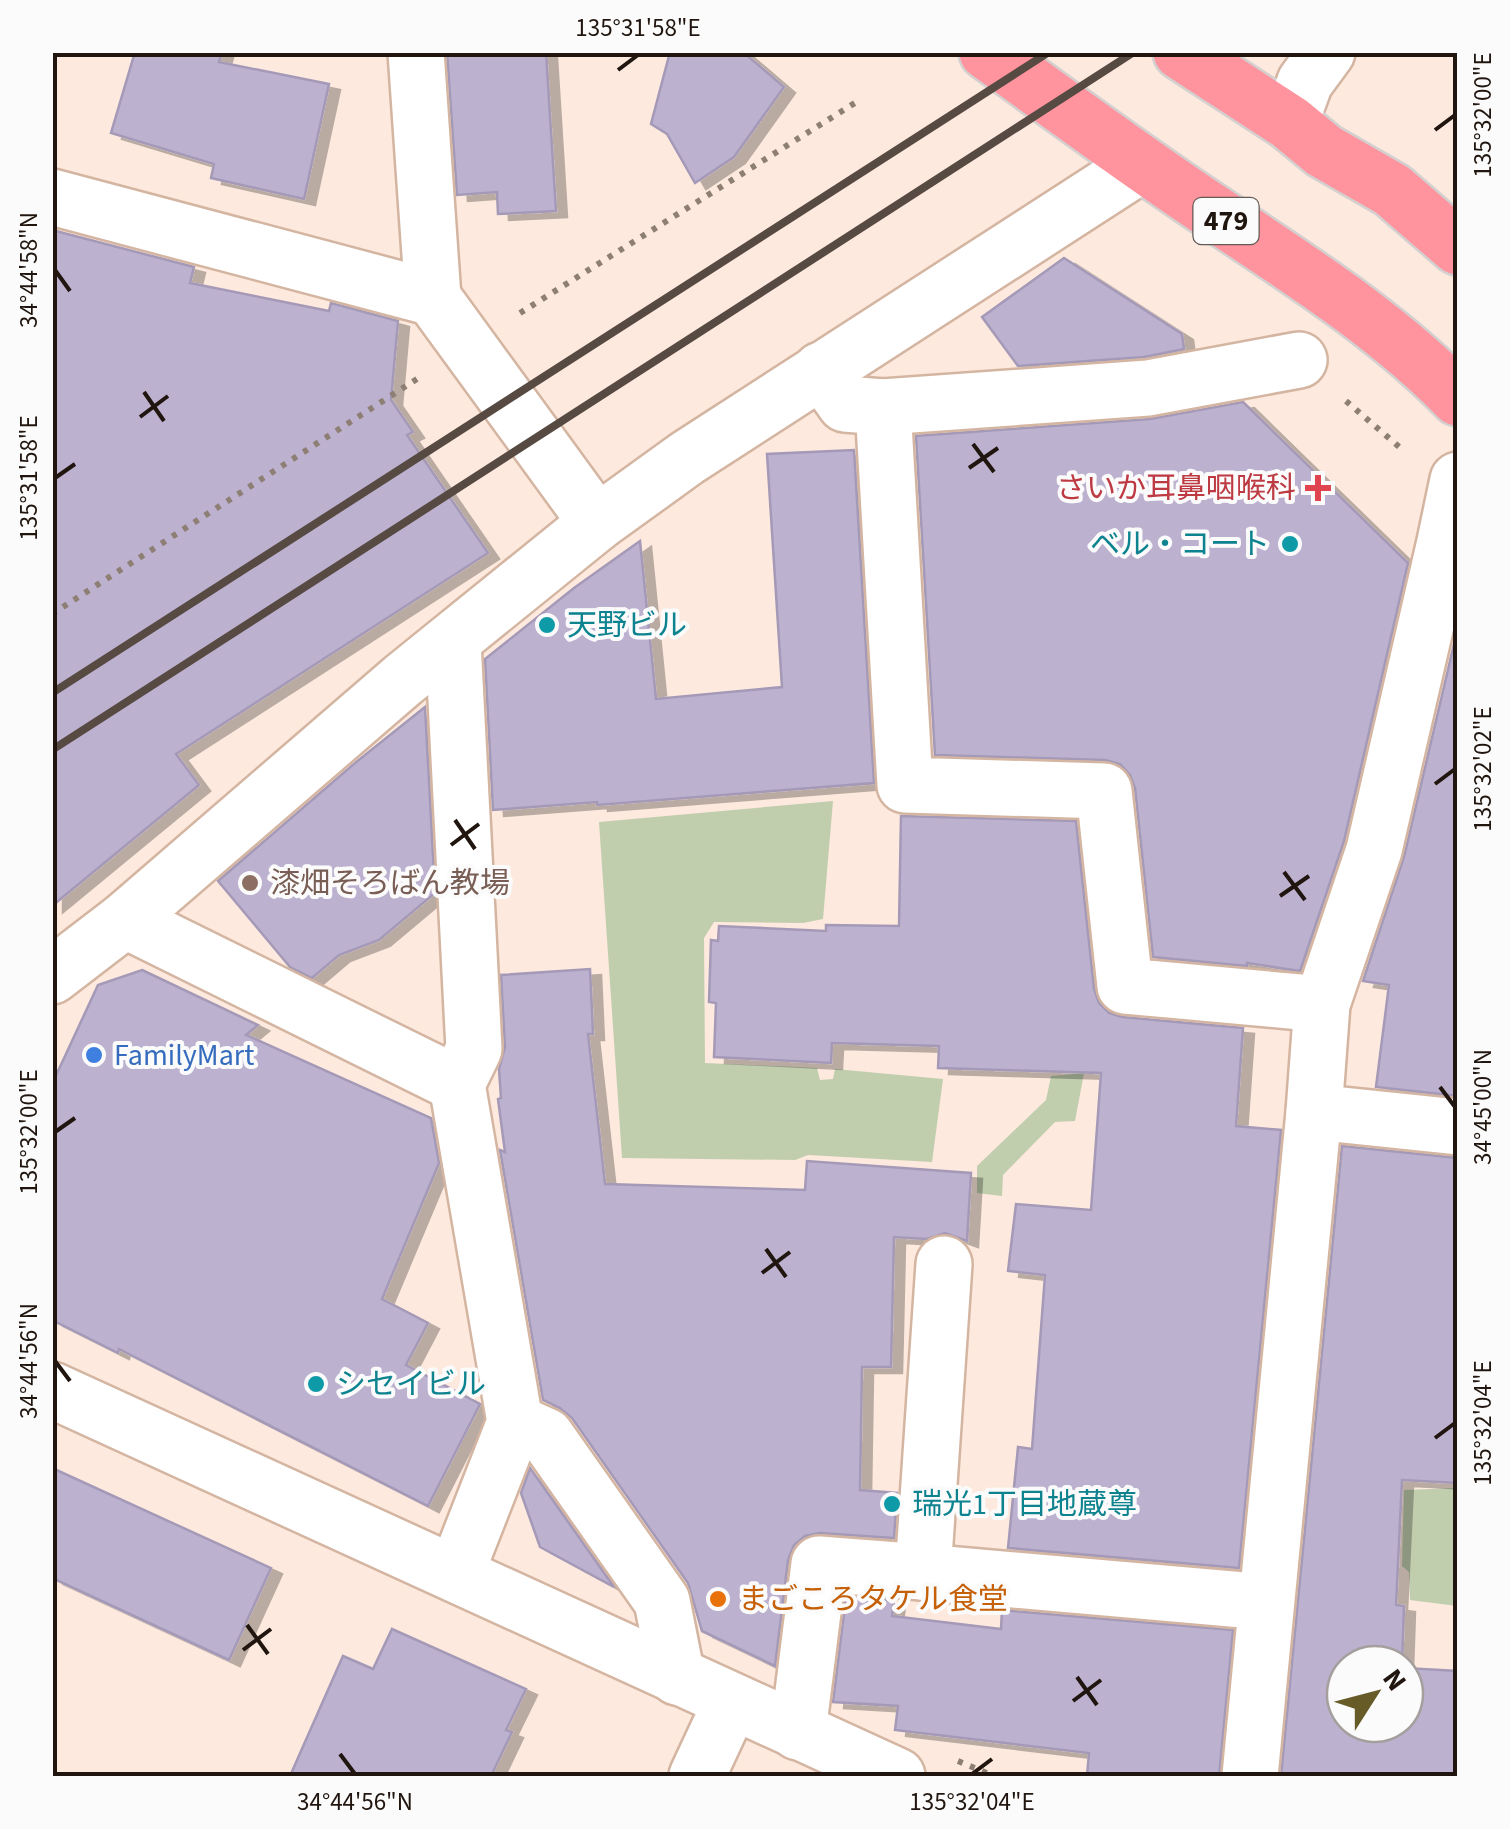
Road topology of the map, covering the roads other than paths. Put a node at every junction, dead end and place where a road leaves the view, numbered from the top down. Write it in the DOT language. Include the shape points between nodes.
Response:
graph roads {
  1 [pos="416,52"];
  2 [pos="987,52"];
  3 [pos="1180,52"];
  4 [pos="1327,52"];
  5 [pos="1290,122"];
  6 [pos="1142,164"];
  7 [pos="52,198"];
  8 [pos="1458,246"];
  9 [pos="433,298"];
  10 [pos="1299,360"];
  11 [pos="822,370"];
  12 [pos="1458,398"];
  13 [pos="884,406"];
  14 [pos="1458,480"];
  15 [pos="597,523"];
  16 [pos="452,642"];
  17 [pos="125,920"];
  18 [pos="52,976"];
  19 [pos="1322,1004"];
  20 [pos="457,1084"];
  21 [pos="1314,1112"];
  22 [pos="1458,1126"];
  23 [pos="944,1264"];
  24 [pos="52,1390"];
  25 [pos="514,1422"];
  26 [pos="923,1572"];
  27 [pos="456,1573"];
  28 [pos="1266,1602"];
  29 [pos="677,1677"];
  30 [pos="731,1702"];
  31 [pos="798,1732"];
  32 [pos="697,1776"];
  33 [pos="897,1776"];
  34 [pos="1250,1776"];
  1 -- 9 [label="street"];
  2 -- 6 [label="highway, 479"];
  3 -- 5 [label="highway"];
  4 -- 5 [label="street" via="1305,82"];
  5 -- 8 [label="highway" via="1324,151 1392,190"];
  6 -- 11 [label="street"];
  6 -- 12 [label="highway, 479" via="1313,277"];
  7 -- 9 [label="street"];
  9 -- 15 [label="street"];
  10 -- 13 [label="street" via="1148,388"];
  11 -- 13 [label="street" via="844,404"];
  11 -- 15 [label="street"];
  13 -- 19 [label="street" via="905,785 1104,791 1125,986"];
  14 -- 19 [label="street" via="1374,850"];
  15 -- 16 [label="street"];
  16 -- 17 [label="street"];
  16 -- 20 [label="street" via="474,1049"];
  17 -- 18 [label="street"];
  17 -- 20 [label="street"];
  19 -- 21 [label="street"];
  20 -- 25 [label="street"];
  21 -- 22 [label="street"];
  21 -- 28 [label="street"];
  23 -- 26 [label="street"];
  24 -- 27 [label="street"];
  25 -- 27 [label="street"];
  25 -- 29 [label="street" via="546,1436 662,1601"];
  26 -- 28 [label="street"];
  26 -- 31 [label="street" via="818,1564"];
  27 -- 29 [label="street"];
  28 -- 34 [label="street"];
  29 -- 30 [label="street"];
  30 -- 31 [label="street"];
  30 -- 32 [label="street"];
  31 -- 33 [label="street"];
}
